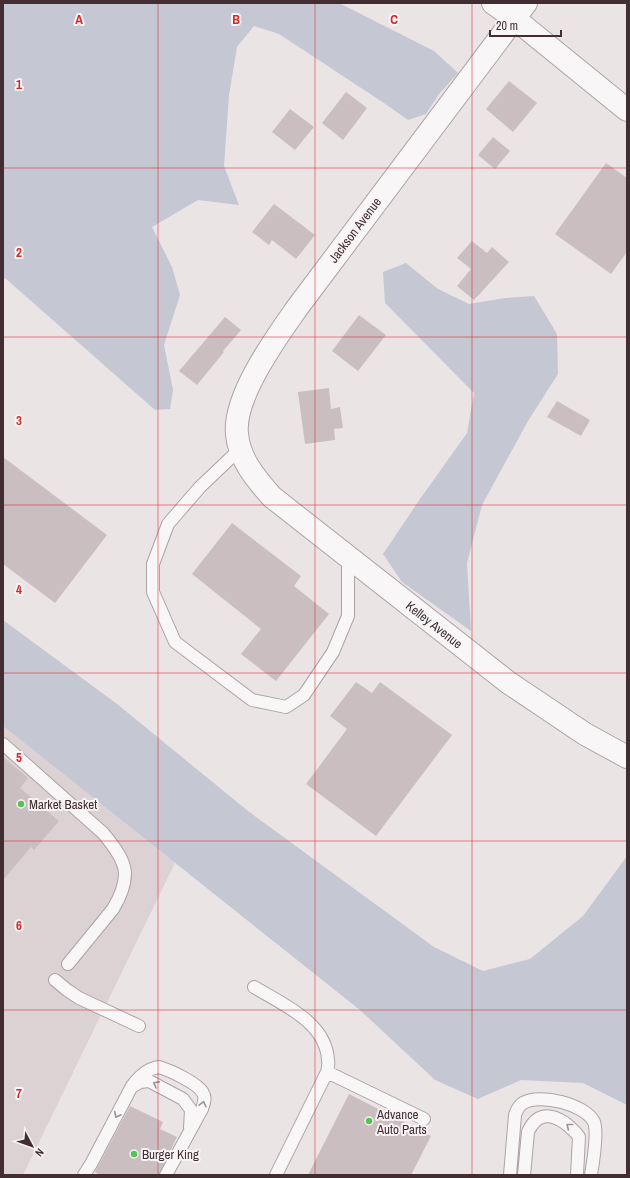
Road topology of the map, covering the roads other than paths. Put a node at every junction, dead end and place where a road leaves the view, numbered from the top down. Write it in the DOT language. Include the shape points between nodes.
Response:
graph roads {
  1 [pos="493,3"];
  2 [pos="520,11"];
  3 [pos="627,110"];
  4 [pos="240,449"];
  5 [pos="254,476"];
  6 [pos="348,556"];
  7 [pos="3,744"];
  8 [pos="627,757"];
  9 [pos="68,964"];
  10 [pos="55,980"];
  11 [pos="254,987"];
  12 [pos="139,1026"];
  13 [pos="327,1072"];
  14 [pos="129,1090"];
  15 [pos="424,1119"];
  16 [pos="189,1133"];
  17 [pos="84,1175"];
  18 [pos="166,1175"];
  19 [pos="276,1175"];
  20 [pos="510,1175"];
  21 [pos="524,1175"];
  22 [pos="577,1175"];
  23 [pos="591,1175"];
  1 -- 2 [label="street"];
  2 -- 3 [label="street"];
  2 -- 4 [label="street, Jackson Avenue" via="266,352 239,414 237,433"];
  4 -- 5 [label="street, Jackson Avenue"];
  4 -- 6 [label="lane" via="200,487 168,524 154,564 153,592 175,642 252,700 286,707 304,695 333,652 345,624 348,616"];
  5 -- 6 [label="street, Kelley Avenue" via="272,497"];
  6 -- 8 [label="street, Kelley Avenue" via="510,683 584,734"];
  7 -- 9 [label="lane" via="104,833 123,862 126,878 119,899"];
  10 -- 12 [label="lane" via="79,998"];
  11 -- 13 [label="lane" via="294,1011 315,1028 327,1053"];
  13 -- 15 [label="lane"];
  13 -- 19 [label="lane"];
  16 -- 14 [label="lane, one-way" via="191,1110 183,1099 149,1081 140,1082"];
  16 -- 14 [label="lane, one-way" via="204,1103 203,1092 197,1086 159,1067 150,1069"];
  14 -- 17 [label="lane, one-way"];
  16 -- 18 [label="lane"];
  20 -- 23 [label="lane" via="516,1110 528,1101 541,1100 558,1101 573,1106 594,1122"];
  22 -- 21 [label="lane, one-way" via="578,1137 571,1127 560,1119 549,1116 537,1120 528,1132"];
}
